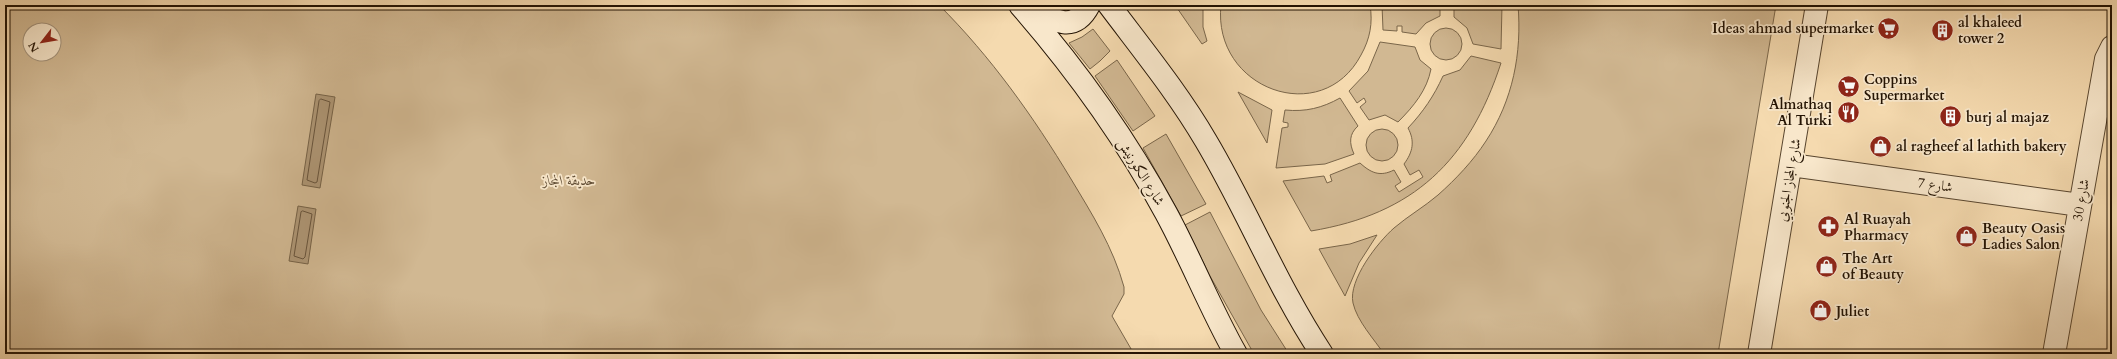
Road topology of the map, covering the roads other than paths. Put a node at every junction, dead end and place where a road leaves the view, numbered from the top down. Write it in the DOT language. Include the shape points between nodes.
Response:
graph roads {
  1 [pos="1020,5"];
  2 [pos="1037,5"];
  3 [pos="1089,5"];
  4 [pos="1109,5"];
  5 [pos="1817,5"];
  6 [pos="2112,47"];
  7 [pos="1791,166"];
  8 [pos="2080,205"];
  9 [pos="1236,354"];
  10 [pos="1322,354"];
  11 [pos="1758,354"];
  12 [pos="2054,354"];
  1 -- 9 [label="street, شارع الكورنيش" via="1070,66 1145,176 1166,212"];
  2 -- 3 [label="street" via="1047,16 1065,23 1083,15"];
  4 -- 10 [label="street" via="1205,140 1292,304"];
  5 -- 7 [label="street, شارع المجاز الجنوبي"];
  6 -- 8 [label="street, شارع 30" via="2106,59"];
  7 -- 8 [label="street, شارع 7"];
  7 -- 11 [label="street, شارع المجاز الجنوبي"];
  8 -- 12 [label="street, شارع 30"];
}
